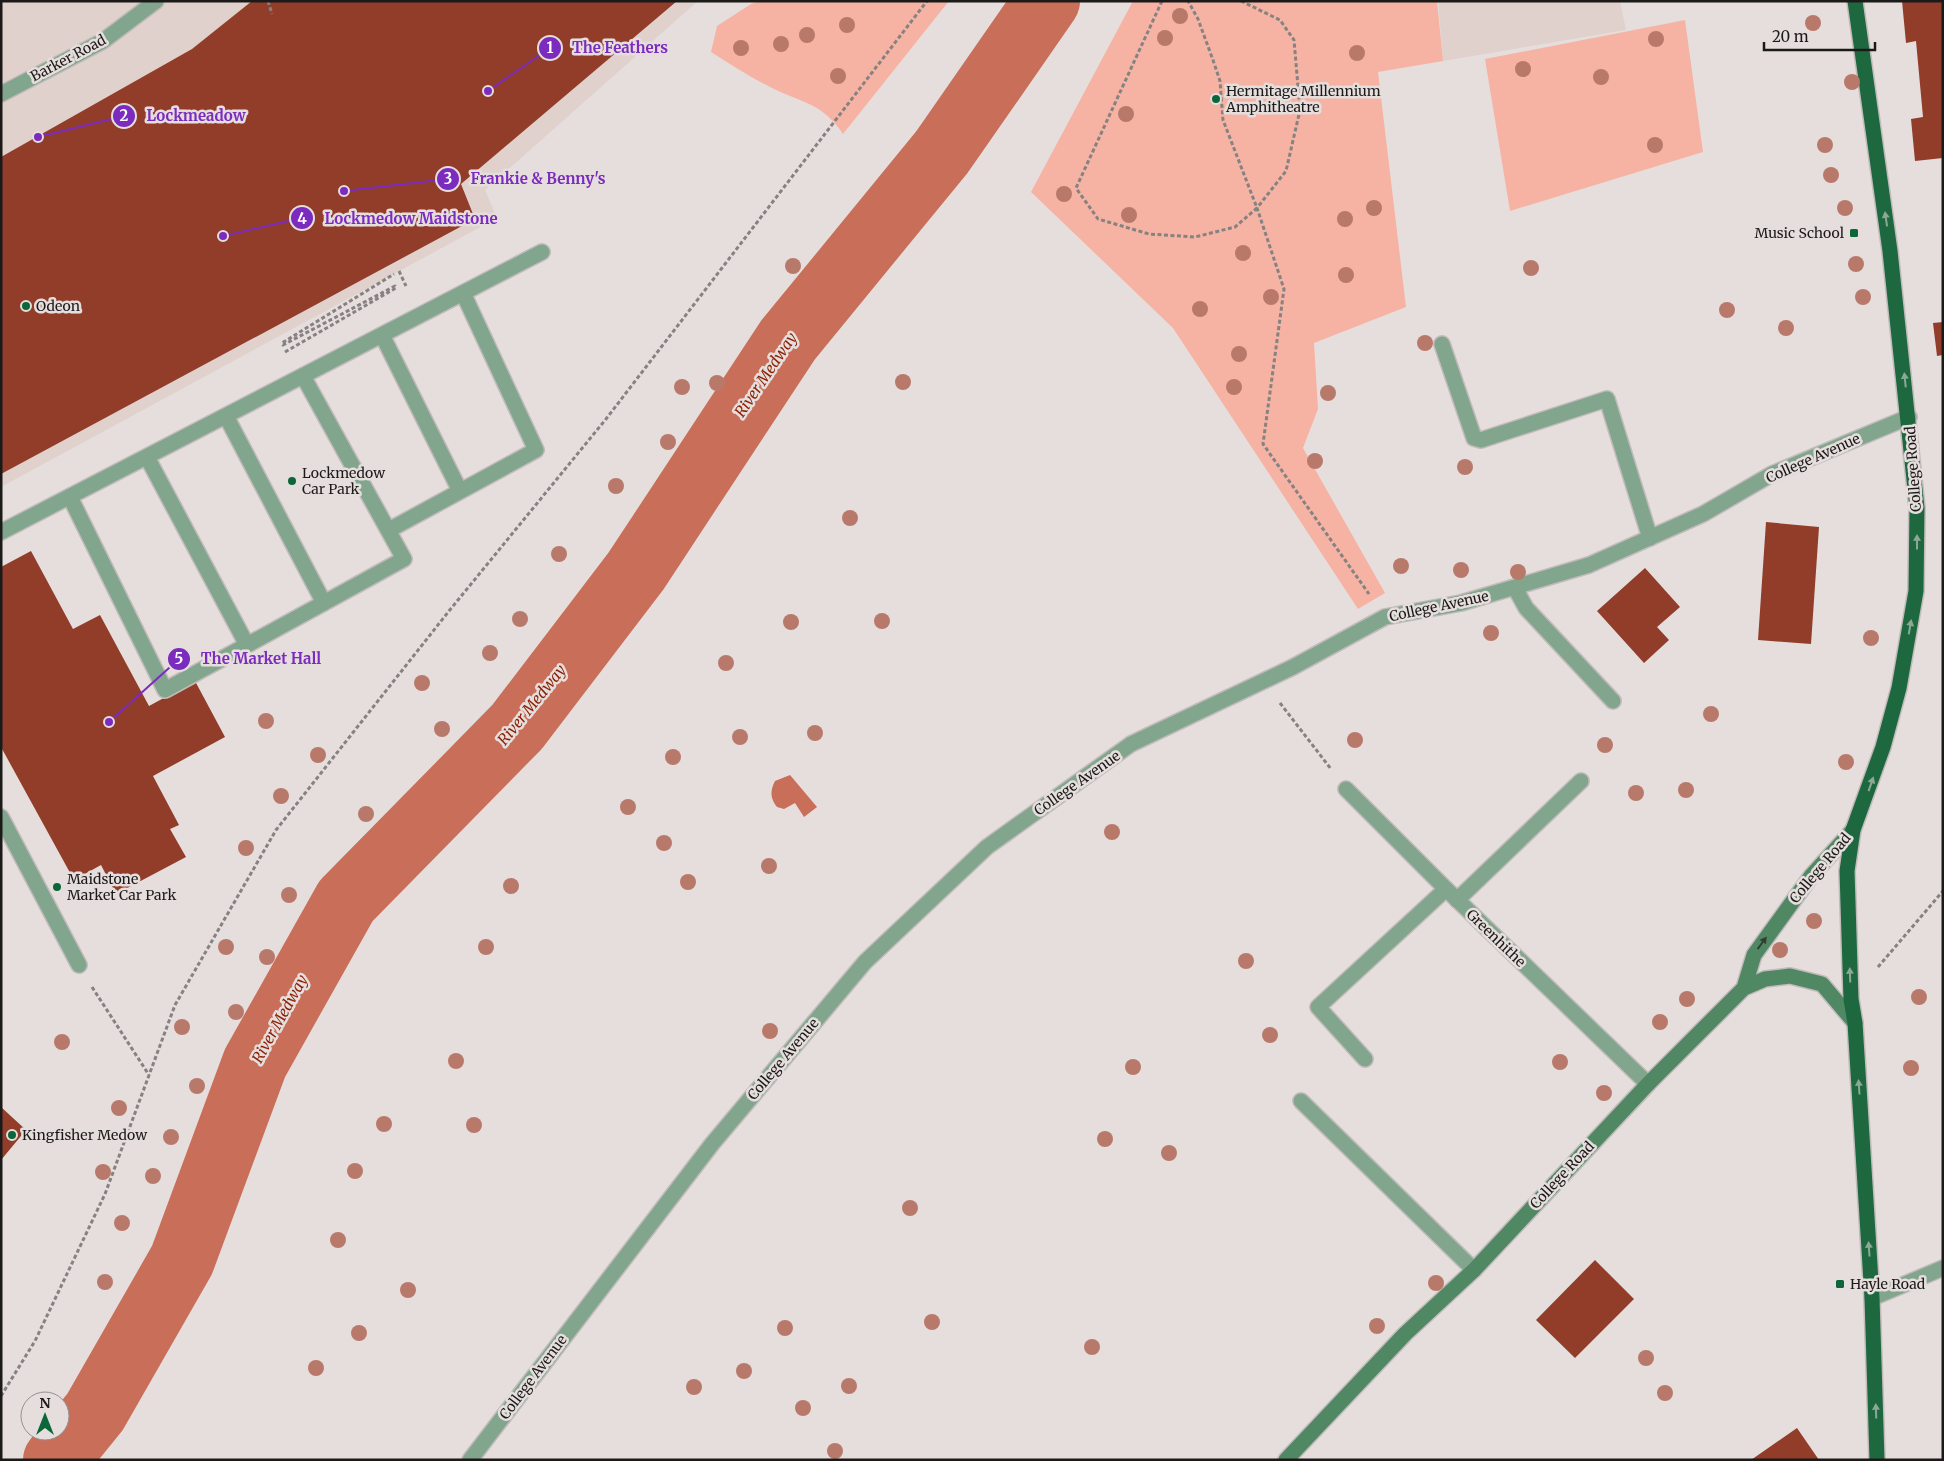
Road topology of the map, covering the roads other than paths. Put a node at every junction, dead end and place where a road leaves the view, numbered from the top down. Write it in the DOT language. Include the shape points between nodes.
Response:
graph roads {
  1 [pos="156,1"];
  2 [pos="1855,1"];
  3 [pos="1,94"];
  4 [pos="542,252"];
  5 [pos="463,293"];
  6 [pos="382,335"];
  7 [pos="1442,344"];
  8 [pos="303,376"];
  9 [pos="226,416"];
  10 [pos="1909,417"];
  11 [pos="147,457"];
  12 [pos="460,490"];
  13 [pos="70,497"];
  14 [pos="388,530"];
  15 [pos="1,532"];
  16 [pos="1650,538"];
  17 [pos="1515,588"];
  18 [pos="324,602"];
  19 [pos="247,645"];
  20 [pos="1613,701"];
  21 [pos="1581,781"];
  22 [pos="1346,789"];
  23 [pos="1,817"];
  24 [pos="1853,830"];
  25 [pos="1446,889"];
  26 [pos="1457,900"];
  27 [pos="79,964"];
  28 [pos="1744,988"];
  29 [pos="1855,1023"];
  30 [pos="1365,1059"];
  31 [pos="1648,1084"];
  32 [pos="1301,1101"];
  33 [pos="1943,1268"];
  34 [pos="1474,1270"];
  35 [pos="1872,1298"];
  36 [pos="470,1460"];
  37 [pos="1286,1460"];
  38 [pos="1877,1460"];
  1 -- 3 [label="street, Barker Road" via="103,41"];
  10 -- 2 [label="highway, College Road, one-way" via="1890,251"];
  4 -- 5 [label="street"];
  5 -- 6 [label="street"];
  5 -- 12 [label="street" via="536,450"];
  6 -- 8 [label="street"];
  6 -- 12 [label="street"];
  7 -- 16 [label="street" via="1474,438 1481,440 1607,399"];
  8 -- 9 [label="street"];
  8 -- 14 [label="street"];
  9 -- 11 [label="street"];
  9 -- 18 [label="street"];
  10 -- 16 [label="street, College Avenue" via="1772,474 1703,514"];
  24 -- 10 [label="highway, College Road, one-way" via="1883,747 1916,591 1917,508"];
  11 -- 13 [label="street"];
  11 -- 19 [label="street"];
  12 -- 14 [label="street"];
  13 -- 15 [label="street"];
  13 -- 19 [label="street" via="165,690"];
  14 -- 18 [label="street" via="404,559"];
  16 -- 17 [label="street, College Avenue" via="1589,565"];
  17 -- 20 [label="street" via="1526,608"];
  17 -- 36 [label="street, College Avenue" via="1461,603 1385,617 1293,667 1132,744 987,847 865,962 712,1144"];
  18 -- 19 [label="street"];
  21 -- 26 [label="street"];
  22 -- 25 [label="street, Greenhithe"];
  23 -- 27 [label="street"];
  28 -- 24 [label="main road, College Road, one-way" via="1754,955 1812,875"];
  29 -- 24 [label="highway, one-way" via="1851,998 1847,871"];
  25 -- 26 [label="street, Greenhithe"];
  25 -- 30 [label="street" via="1318,1007"];
  26 -- 31 [label="street, Greenhithe"];
  28 -- 29 [label="main road" via="1765,979 1790,976 1822,984"];
  28 -- 31 [label="main road, College Road"];
  35 -- 29 [label="highway, one-way"];
  31 -- 34 [label="main road, College Road"];
  32 -- 34 [label="street"];
  33 -- 35 [label="street"];
  34 -- 37 [label="main road, College Road" via="1405,1334"];
  38 -- 35 [label="highway, one-way"];
}
